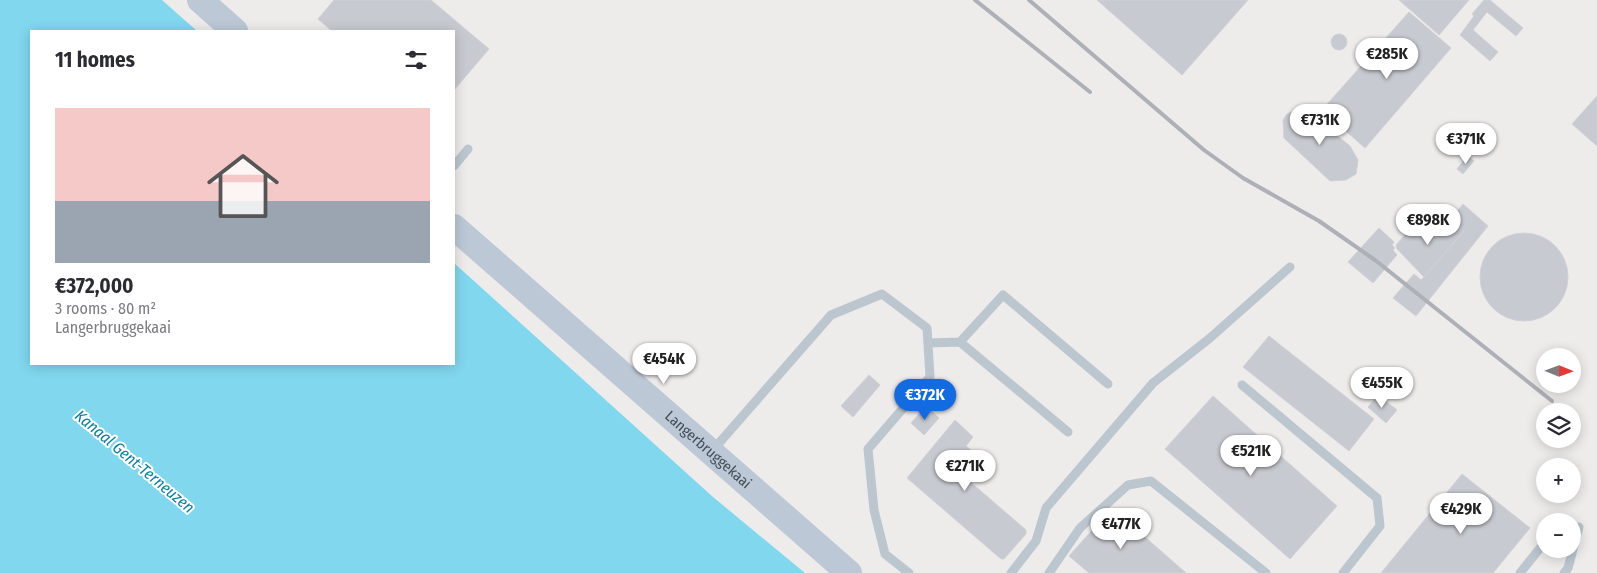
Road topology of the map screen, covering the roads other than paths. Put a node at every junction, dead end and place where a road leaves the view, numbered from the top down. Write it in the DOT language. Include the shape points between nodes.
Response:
graph roads {
  1 [pos="200,0"];
  2 [pos="234,30"];
  3 [pos="468,149"];
  4 [pos="455,165"];
  5 [pos="455,228"];
  6 [pos="1290,266"];
  7 [pos="960,342"];
  8 [pos="928,343"];
  9 [pos="1108,384"];
  10 [pos="1242,385"];
  11 [pos="1068,432"];
  12 [pos="710,453"];
  13 [pos="1536,553"];
  14 [pos="1571,558"];
  15 [pos="1051,572"];
  16 [pos="849,573"];
  17 [pos="909,573"];
  18 [pos="1011,573"];
  19 [pos="1266,573"];
  20 [pos="1343,573"];
  21 [pos="1520,573"];
  22 [pos="1564,573"];
  1 -- 2 [label="main road"];
  3 -- 4 [label="lane"];
  5 -- 12 [label="main road, Langerbruggekaai"];
  6 -- 18 [label="lane" via="1210,338 1153,383 1046,508 1036,541"];
  7 -- 8 [label="lane"];
  7 -- 9 [label="lane" via="1003,295"];
  7 -- 11 [label="lane"];
  8 -- 12 [label="lane" via="927,328 882,294 831,315"];
  8 -- 17 [label="lane" via="930,377 868,449 874,510 885,554"];
  10 -- 20 [label="lane" via="1376,498 1380,526"];
  12 -- 16 [label="main road, Langerbruggekaai"];
  13 -- 21 [label="lane"];
  14 -- 22 [label="lane"];
  15 -- 19 [label="lane" via="1080,528 1128,485 1151,481"];
}
